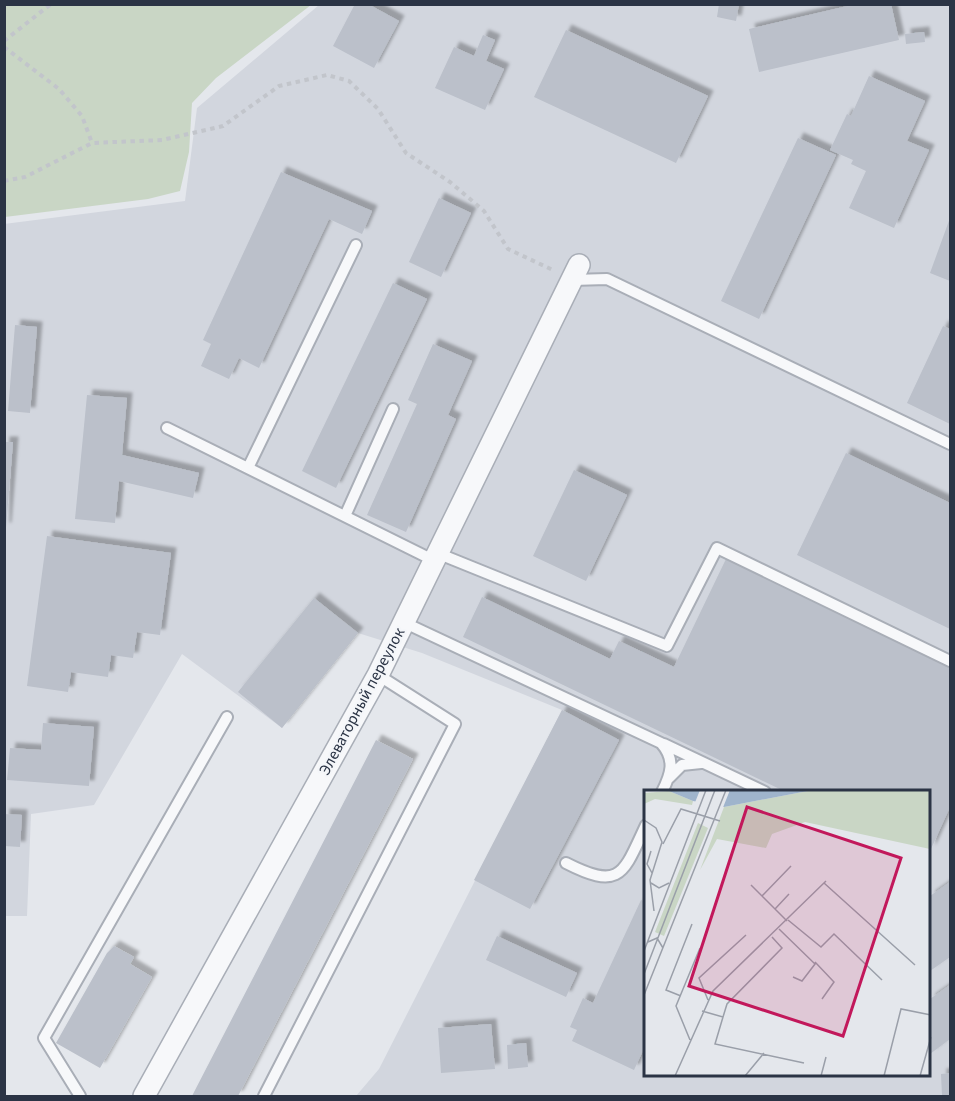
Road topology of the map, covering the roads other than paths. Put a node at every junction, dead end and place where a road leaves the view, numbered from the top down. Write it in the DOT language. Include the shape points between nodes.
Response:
graph roads {
  1 [pos="356,245"];
  2 [pos="575,272"];
  3 [pos="393,409"];
  4 [pos="167,428"];
  5 [pos="951,444"];
  6 [pos="248,468"];
  7 [pos="345,516"];
  8 [pos="435,556"];
  9 [pos="403,622"];
  10 [pos="951,661"];
  11 [pos="378,675"];
  12 [pos="227,717"];
  13 [pos="661,743"];
  14 [pos="708,765"];
  15 [pos="669,778"];
  16 [pos="663,790"];
  17 [pos="761,790"];
  18 [pos="644,829"];
  19 [pos="566,863"];
  20 [pos="80,1096"];
  21 [pos="144,1096"];
  22 [pos="264,1096"];
  1 -- 6 [label="lane"];
  2 -- 5 [label="lane" via="607,279"];
  2 -- 8 [label="street, Элеваторный переулок"];
  3 -- 7 [label="lane"];
  4 -- 6 [label="lane"];
  6 -- 7 [label="lane"];
  7 -- 8 [label="lane"];
  8 -- 9 [label="street, Элеваторный переулок"];
  8 -- 10 [label="lane" via="667,646 717,548"];
  9 -- 11 [label="street, Элеваторный переулок"];
  9 -- 13 [label="lane"];
  11 -- 21 [label="street, Элеваторный переулок"];
  11 -- 22 [label="lane" via="455,724"];
  12 -- 20 [label="lane" via="44,1038"];
  13 -- 14 [label="lane"];
  13 -- 15 [label="lane" via="671,759"];
  14 -- 15 [label="lane" via="691,762"];
  14 -- 17 [label="lane"];
  15 -- 16 [label="lane"];
  18 -- 19 [label="lane" via="629,862 615,875 596,877"];
}
